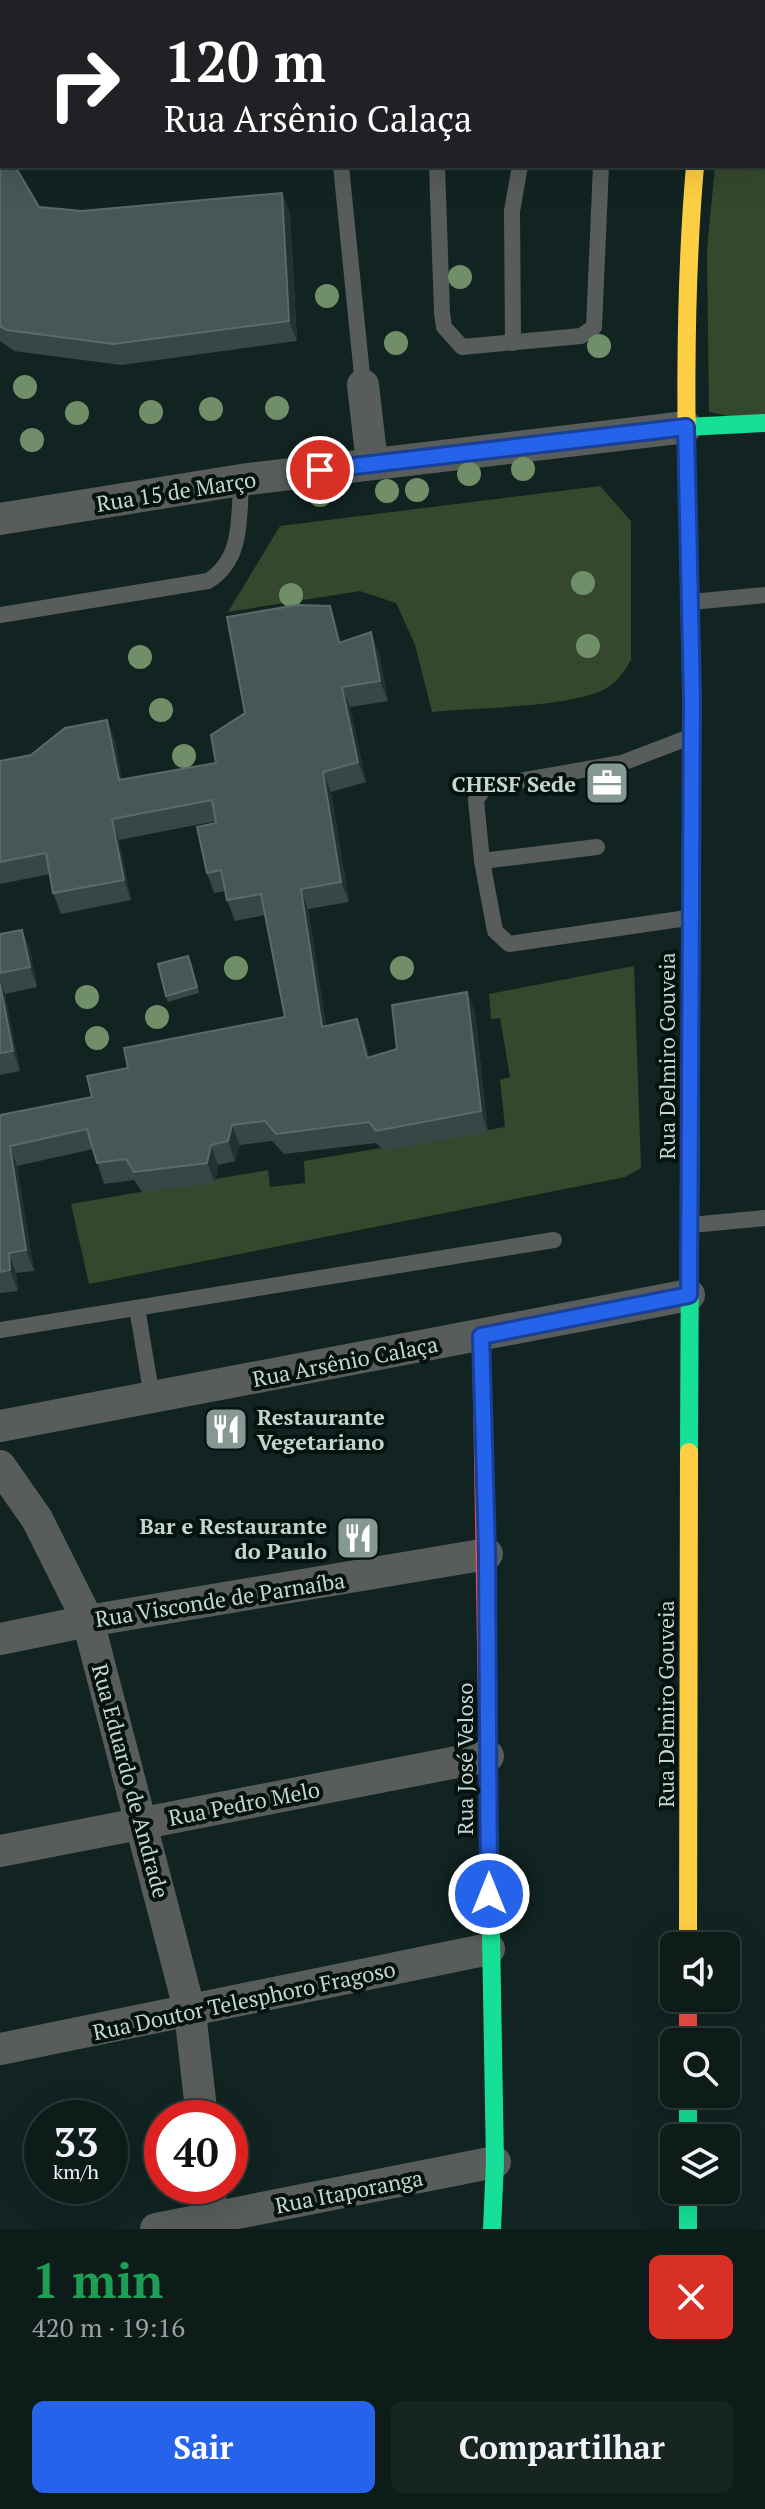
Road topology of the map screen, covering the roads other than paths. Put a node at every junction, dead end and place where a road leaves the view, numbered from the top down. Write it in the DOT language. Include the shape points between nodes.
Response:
graph roads {
  1 [pos="341,168"];
  2 [pos="437,168"];
  3 [pos="520,168"];
  4 [pos="601,168"];
  5 [pos="695,168"];
  6 [pos="513,343"];
  7 [pos="363,385"];
  8 [pos="765,423"];
  9 [pos="686,427"];
  10 [pos="372,463"];
  11 [pos="241,480"];
  12 [pos="0,519"];
  13 [pos="765,595"];
  14 [pos="688,602"];
  15 [pos="0,615"];
  16 [pos="692,736"];
  17 [pos="597,847"];
  18 [pos="482,861"];
  19 [pos="691,917"];
  20 [pos="765,1218"];
  21 [pos="689,1225"];
  22 [pos="554,1240"];
  23 [pos="689,1295"];
  24 [pos="137,1308"];
  25 [pos="8,1328"];
  26 [pos="481,1336"];
  27 [pos="0,1338"];
  28 [pos="152,1397"];
  29 [pos="0,1426"];
  30 [pos="0,1466"];
  31 [pos="487,1554"];
  32 [pos="88,1621"];
  33 [pos="0,1639"];
  34 [pos="488,1756"];
  35 [pos="143,1822"];
  36 [pos="0,1851"];
  37 [pos="688,1932"];
  38 [pos="489,1949"];
  39 [pos="190,2012"];
  40 [pos="0,2049"];
  41 [pos="200,2100"];
  42 [pos="495,2162"];
  43 [pos="688,2204"];
  44 [pos="212,2223"];
  45 [pos="156,2229"];
  46 [pos="492,2229"];
  47 [pos="688,2229"];
  1 -- 7 [label="lane"];
  2 -- 6 [label="lane" via="444,327 462,347"];
  3 -- 6 [label="lane" via="512,211"];
  4 -- 6 [label="lane" via="594,327 581,336"];
  5 -- 9 [label="street, Rua Delmiro Gouveia" via="687,240"];
  7 -- 10 [label="street"];
  8 -- 9 [label="street"];
  9 -- 10 [label="street, Rua 15 de Março"];
  9 -- 14 [label="street, Rua Delmiro Gouveia"];
  10 -- 11 [label="street, Rua 15 de Março"];
  11 -- 12 [label="street, Rua 15 de Março"];
  11 -- 15 [label="lane" via="230,562 208,581"];
  13 -- 14 [label="lane"];
  14 -- 16 [label="street, Rua Delmiro Gouveia"];
  16 -- 18 [label="lane" via="622,763 485,787 476,800"];
  16 -- 19 [label="street, Rua Delmiro Gouveia"];
  17 -- 18 [label="lane"];
  18 -- 19 [label="lane" via="495,931 509,944"];
  19 -- 21 [label="street, Rua Delmiro Gouveia"];
  20 -- 21 [label="lane"];
  21 -- 23 [label="street, Rua Delmiro Gouveia"];
  22 -- 24 [label="lane"];
  23 -- 26 [label="street, Rua Arsênio Calaça"];
  23 -- 37 [label="street, Rua Delmiro Gouveia"];
  24 -- 25 [label="lane"];
  24 -- 28 [label="lane"];
  25 -- 27 [label="lane"];
  26 -- 28 [label="street, Rua Arsênio Calaça"];
  26 -- 31 [label="street, Rua José Veloso"];
  28 -- 29 [label="street, Rua Arsênio Calaça"];
  30 -- 32 [label="street, Rua Eduardo de Andrade" via="37,1519"];
  31 -- 32 [label="street, Rua Visconde de Parnaíba"];
  31 -- 34 [label="street, Rua José Veloso"];
  32 -- 33 [label="street, Rua Visconde de Parnaíba"];
  32 -- 35 [label="street, Rua Eduardo de Andrade"];
  34 -- 35 [label="street, Rua Pedro Melo"];
  34 -- 38 [label="street, Rua José Veloso"];
  35 -- 36 [label="street, Rua Pedro Melo"];
  35 -- 39 [label="street, Rua Eduardo de Andrade"];
  38 -- 39 [label="street, Rua Doutor Telesphoro Fragoso"];
  38 -- 42 [label="street, Rua José Veloso"];
  39 -- 40 [label="street, Rua Doutor Telesphoro Fragoso"];
  39 -- 41 [label="street, Rua Eduardo de Andrade"];
  42 -- 44 [label="street, Rua Itaporanga"];
  42 -- 46 [label="street, Rua José Veloso"];
  43 -- 47 [label="street"];
  44 -- 45 [label="street, Rua Itaporanga"];
}
